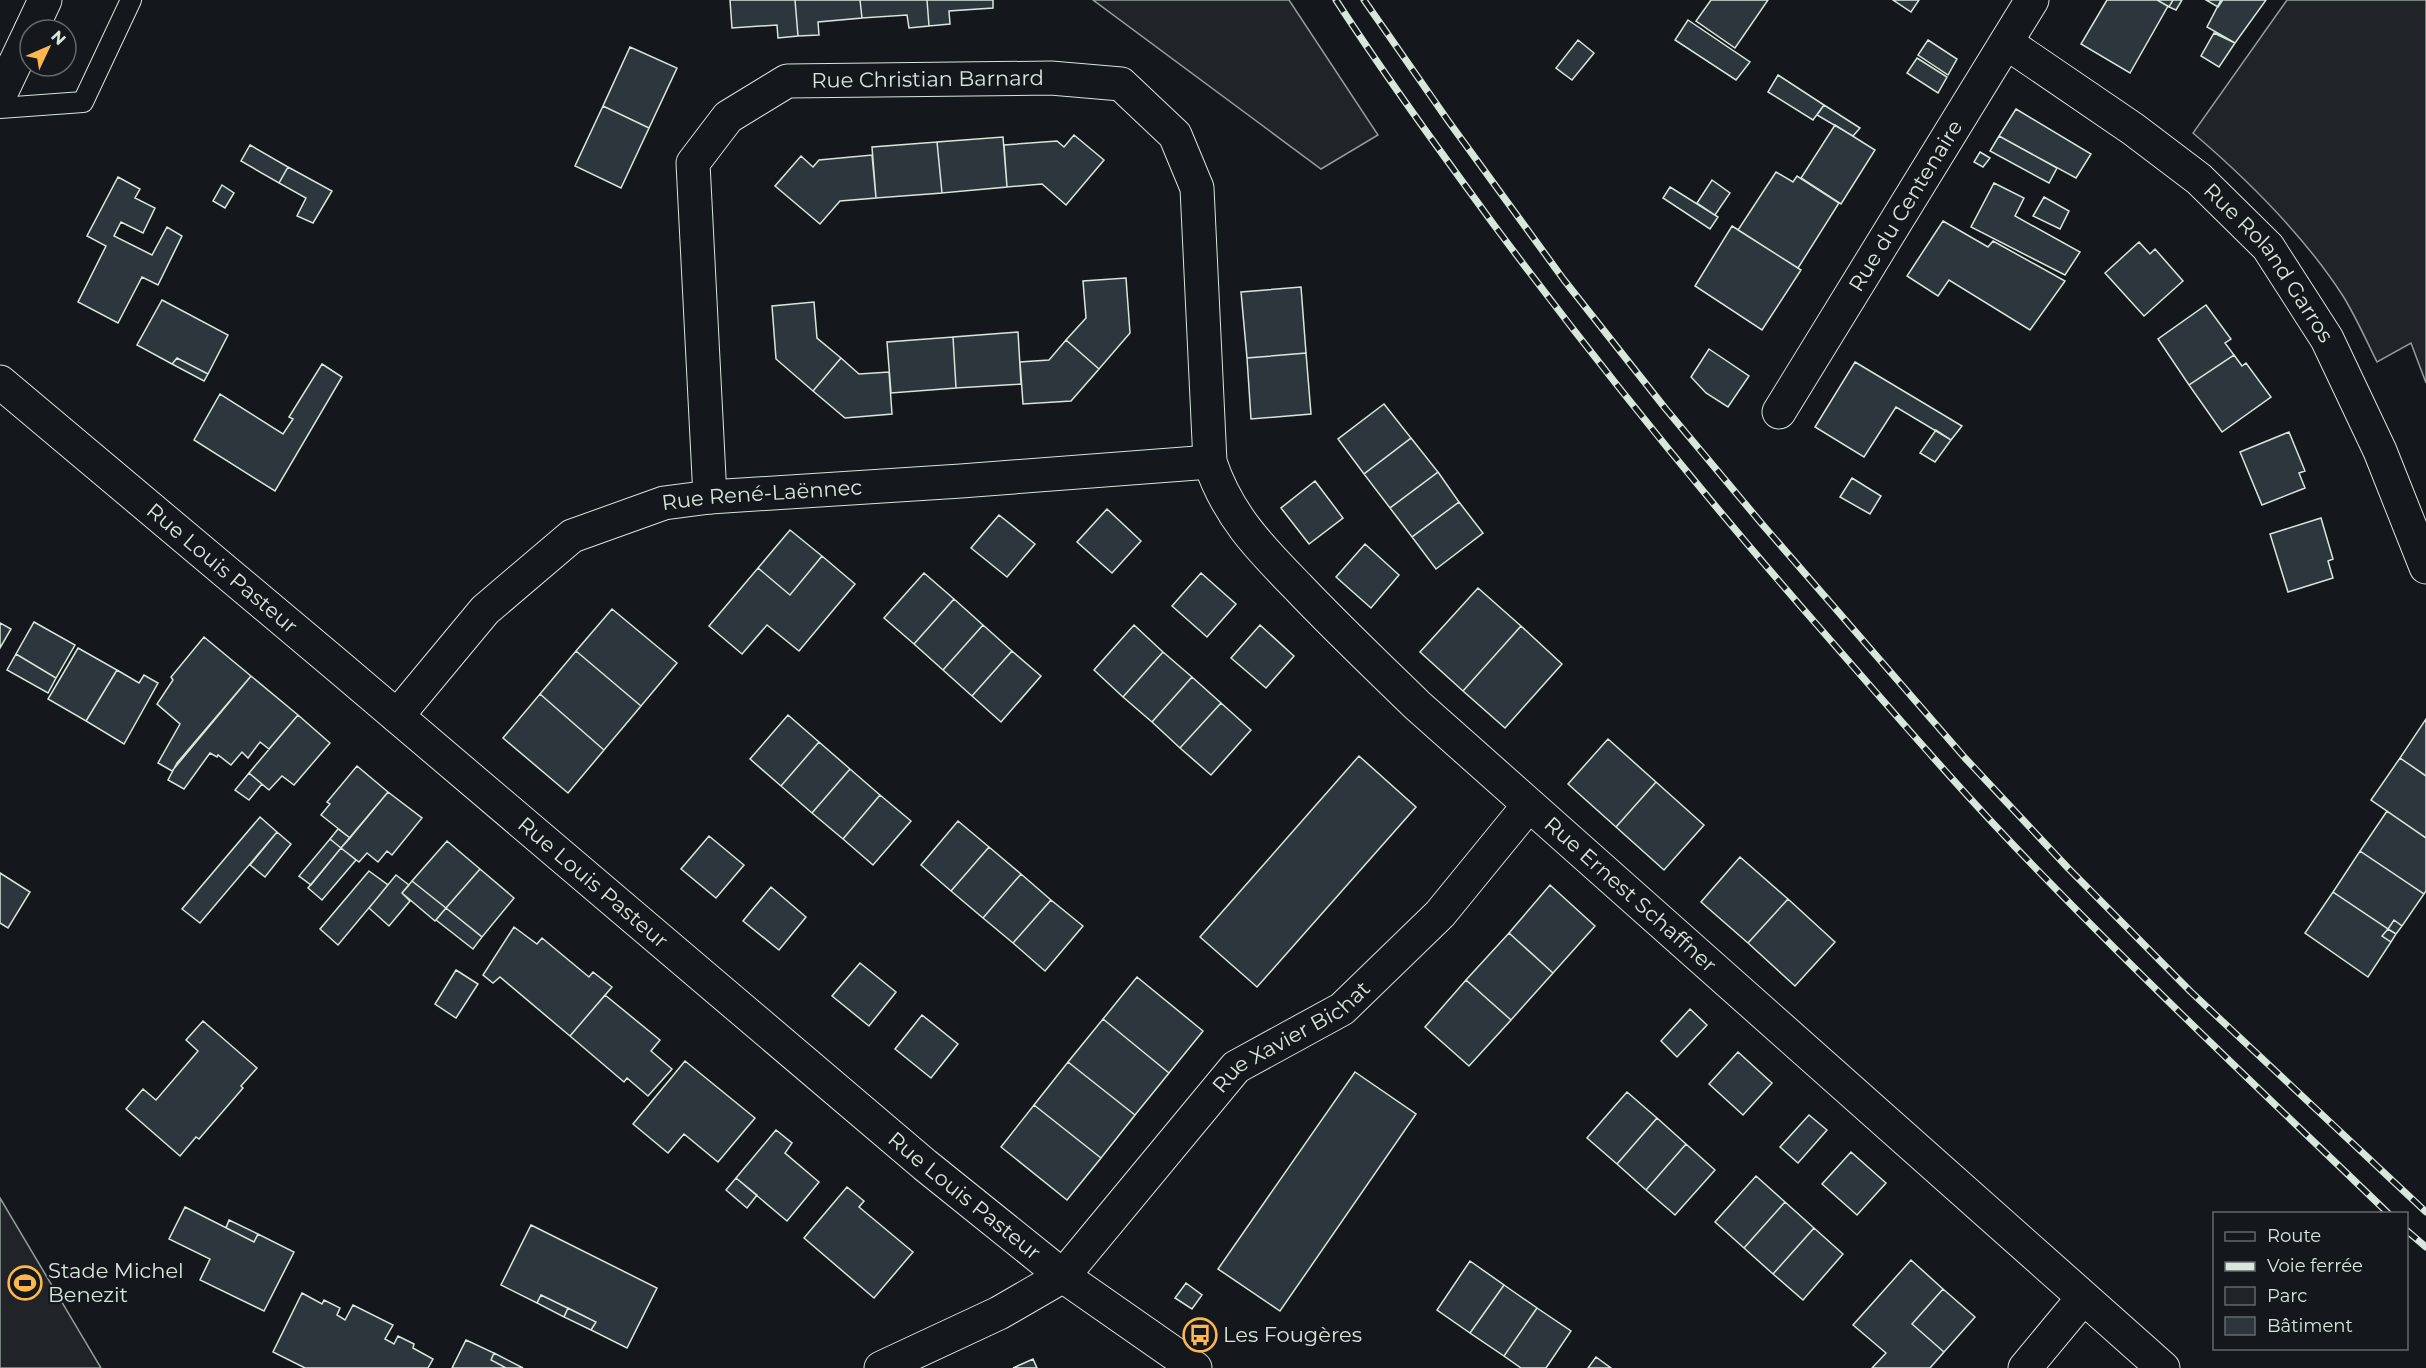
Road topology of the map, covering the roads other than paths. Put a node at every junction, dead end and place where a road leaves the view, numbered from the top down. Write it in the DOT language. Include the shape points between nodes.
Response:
graph roads {
  1 [pos="45,0"];
  2 [pos="131,0"];
  3 [pos="2032,0"];
  4 [pos="37,18"];
  5 [pos="2007,43"];
  6 [pos="18,58"];
  7 [pos="0,95"];
  8 [pos="0,108"];
  9 [pos="0,382"];
  10 [pos="1779,412"];
  11 [pos="1210,462"];
  12 [pos="710,497"];
  13 [pos="2426,567"];
  14 [pos="397,716"];
  15 [pos="1529,805"];
  16 [pos="1063,1276"];
  17 [pos="2083,1298"];
  18 [pos="881,1368"];
  19 [pos="1195,1368"];
  20 [pos="2025,1368"];
  21 [pos="2163,1368"];
  1 -- 4 [label="street"];
  2 -- 8 [label="lane" via="83,102"];
  3 -- 5 [label="street, Rue du Centenaire"];
  5 -- 10 [label="street, Rue du Centenaire"];
  5 -- 13 [label="street, Rue Roland Garros" via="2199,179 2268,247 2327,339 2380,451"];
  6 -- 7 [label="street"];
  9 -- 14 [label="street, Rue Louis Pasteur"];
  11 -- 12 [label="street, Rue René-Laënnec"];
  11 -- 12 [label="street, Rue Christian Barnard" via="1197,188 1175,135 1121,84 1051,78 787,81 728,117 693,163"];
  11 -- 15 [label="street, Rue Ernest Schaffner" via="1219,489 1250,537 1417,705"];
  12 -- 14 [label="street, Rue René-Laënnec" via="664,503 573,536 485,610"];
  14 -- 16 [label="street, Rue Louis Pasteur" via="916,1157"];
  15 -- 16 [label="street, Rue Xavier Bichat" via="1440,914 1342,1009 1236,1066"];
  15 -- 17 [label="street, Rue Ernest Schaffner"];
  16 -- 18 [label="street" via="999,1313"];
  16 -- 19 [label="street, Rue Louis Pasteur"];
  17 -- 20 [label="street"];
  17 -- 21 [label="street, Rue Ernest Schaffner"];
}
